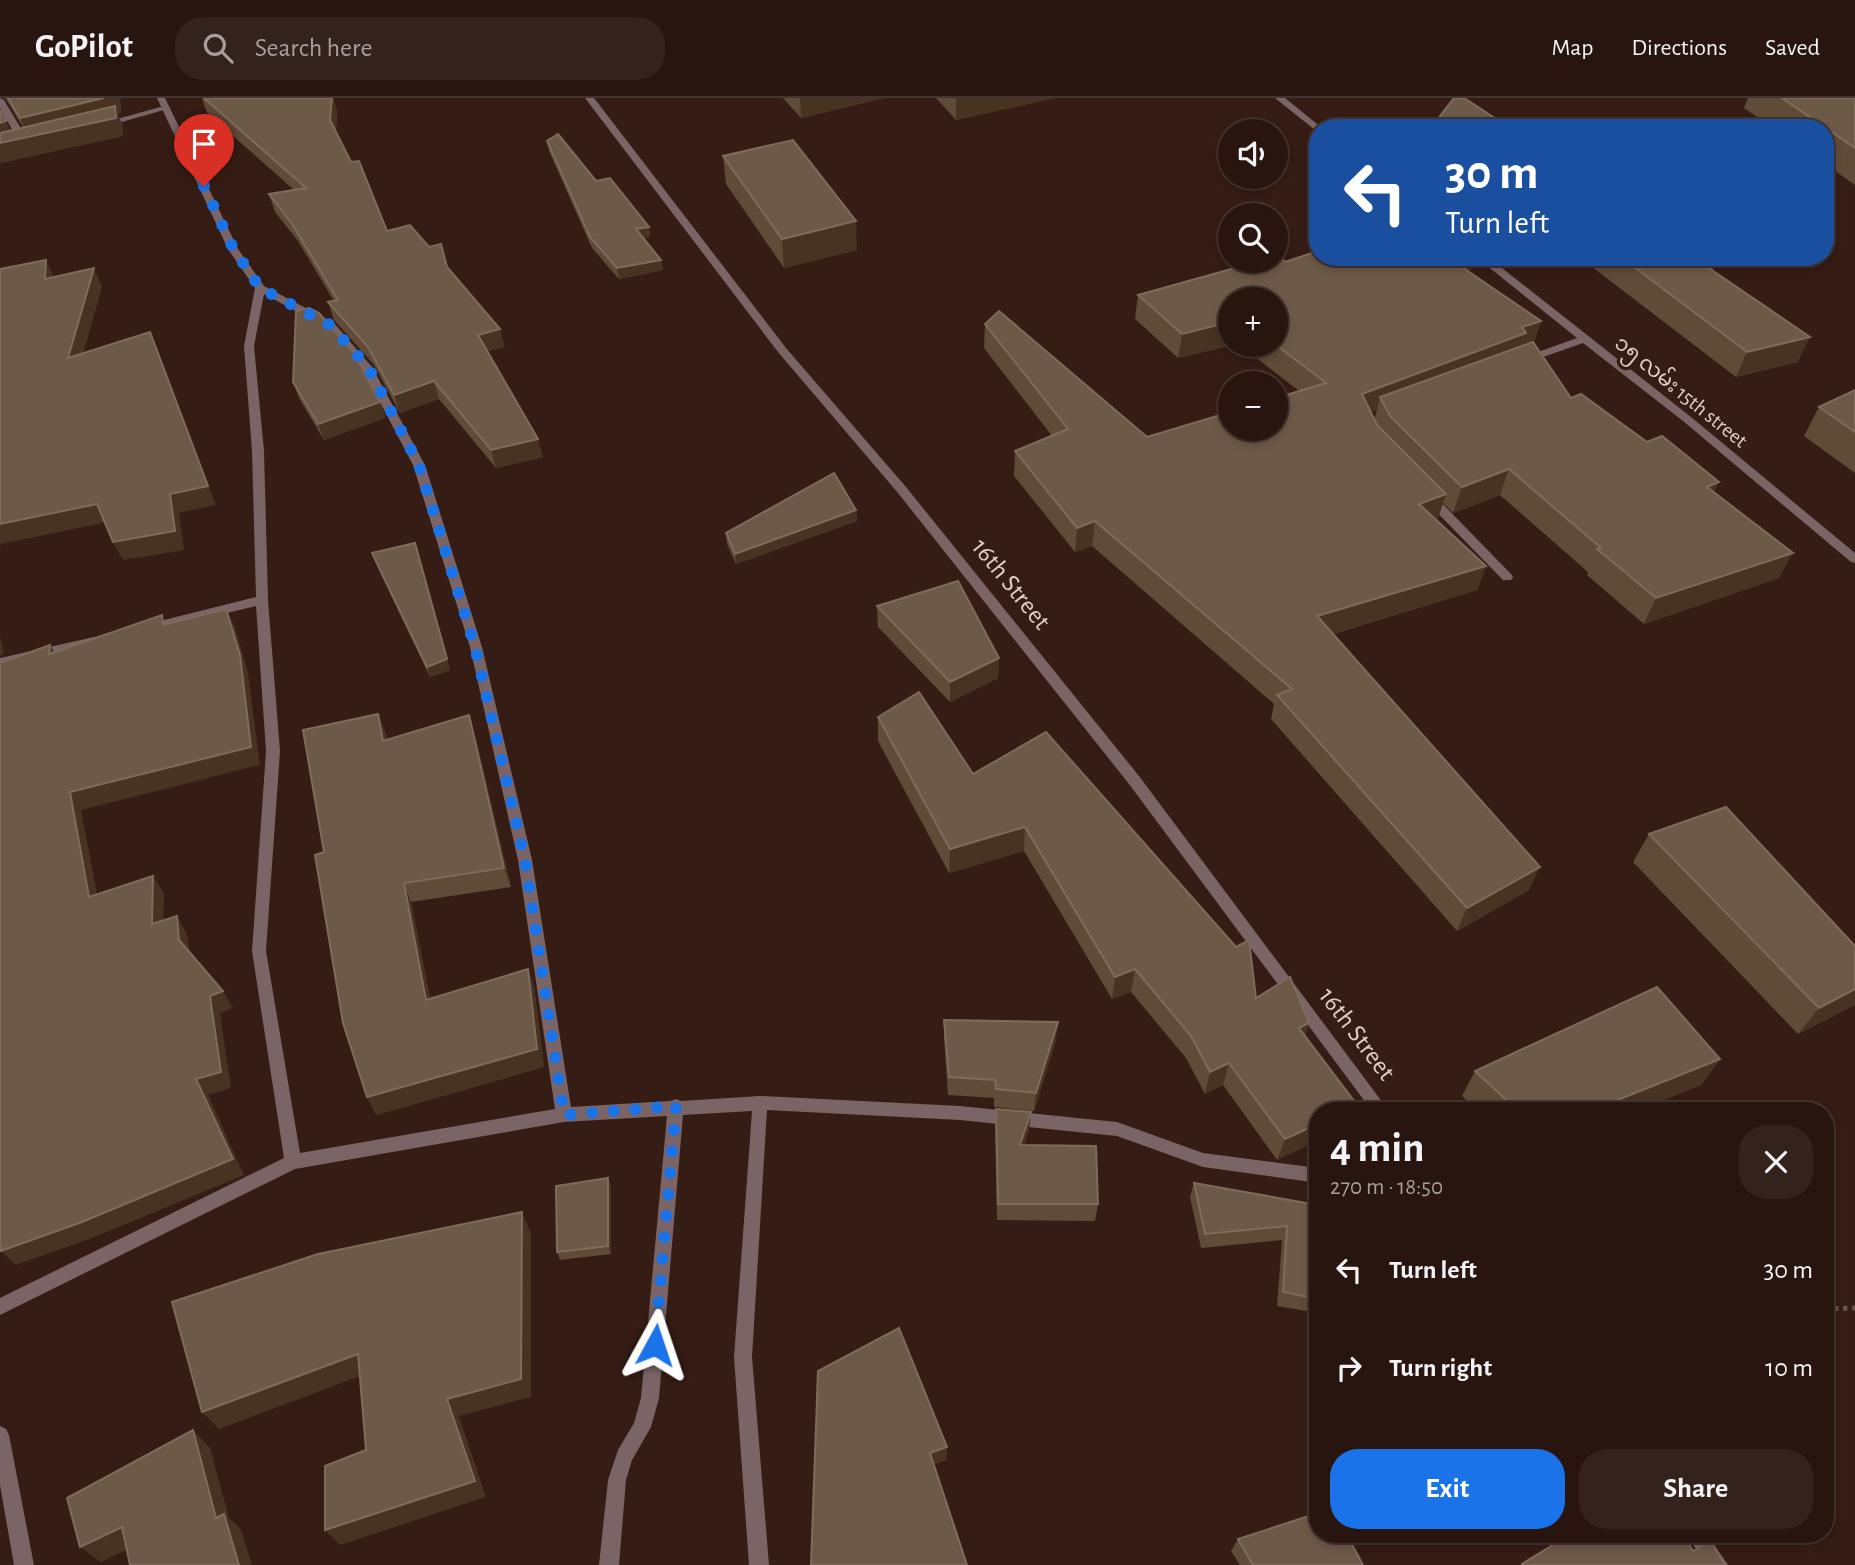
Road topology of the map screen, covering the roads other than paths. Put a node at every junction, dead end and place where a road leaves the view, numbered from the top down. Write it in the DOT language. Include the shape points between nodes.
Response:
graph roads {
  1 [pos="589,98"];
  2 [pos="1279,98"];
  3 [pos="0,100"];
  4 [pos="164,103"];
  5 [pos="1309,121"];
  6 [pos="92,127"];
  7 [pos="12,145"];
  8 [pos="1492,266"];
  9 [pos="260,288"];
  10 [pos="1583,339"];
  11 [pos="1519,363"];
  12 [pos="1419,488"];
  13 [pos="1855,559"];
  14 [pos="1507,577"];
  15 [pos="262,600"];
  16 [pos="131,632"];
  17 [pos="105,638"];
  18 [pos="0,663"];
  19 [pos="1374,1102"];
  20 [pos="760,1103"];
  21 [pos="676,1106"];
  22 [pos="564,1115"];
  23 [pos="293,1162"];
  24 [pos="1309,1175"];
  25 [pos="0,1307"];
  26 [pos="0,1435"];
  27 [pos="1702,1543"];
  28 [pos="24,1565"];
  29 [pos="609,1565"];
  30 [pos="758,1565"];
  31 [pos="1718,1565"];
  1 -- 19 [label="street, 16th Street" via="782,350 902,490 1134,780"];
  2 -- 5 [label="street"];
  3 -- 7 [label="street" via="28,142"];
  4 -- 6 [label="street"];
  4 -- 9 [label="street" via="233,248"];
  8 -- 10 [label="street, ၁၅ လမ်း 15th street"];
  9 -- 15 [label="street" via="249,346 258,451"];
  9 -- 22 [label="street" via="330,325 368,367 419,465 475,647 525,860"];
  10 -- 11 [label="street"];
  10 -- 13 [label="street, ၁၅ လမ်း 15th street"];
  12 -- 14 [label="street"];
  15 -- 16 [label="street"];
  15 -- 23 [label="street" via="273,751 259,951"];
  17 -- 18 [label="street"];
  20 -- 21 [label="street"];
  20 -- 24 [label="street" via="960,1113 1117,1129 1203,1160"];
  20 -- 30 [label="street" via="743,1357"];
  21 -- 22 [label="street"];
  21 -- 29 [label="street" via="650,1398 617,1480"];
  22 -- 23 [label="street"];
  23 -- 25 [label="street"];
  26 -- 28 [label="street"];
  27 -- 31 [label="street"];
}
